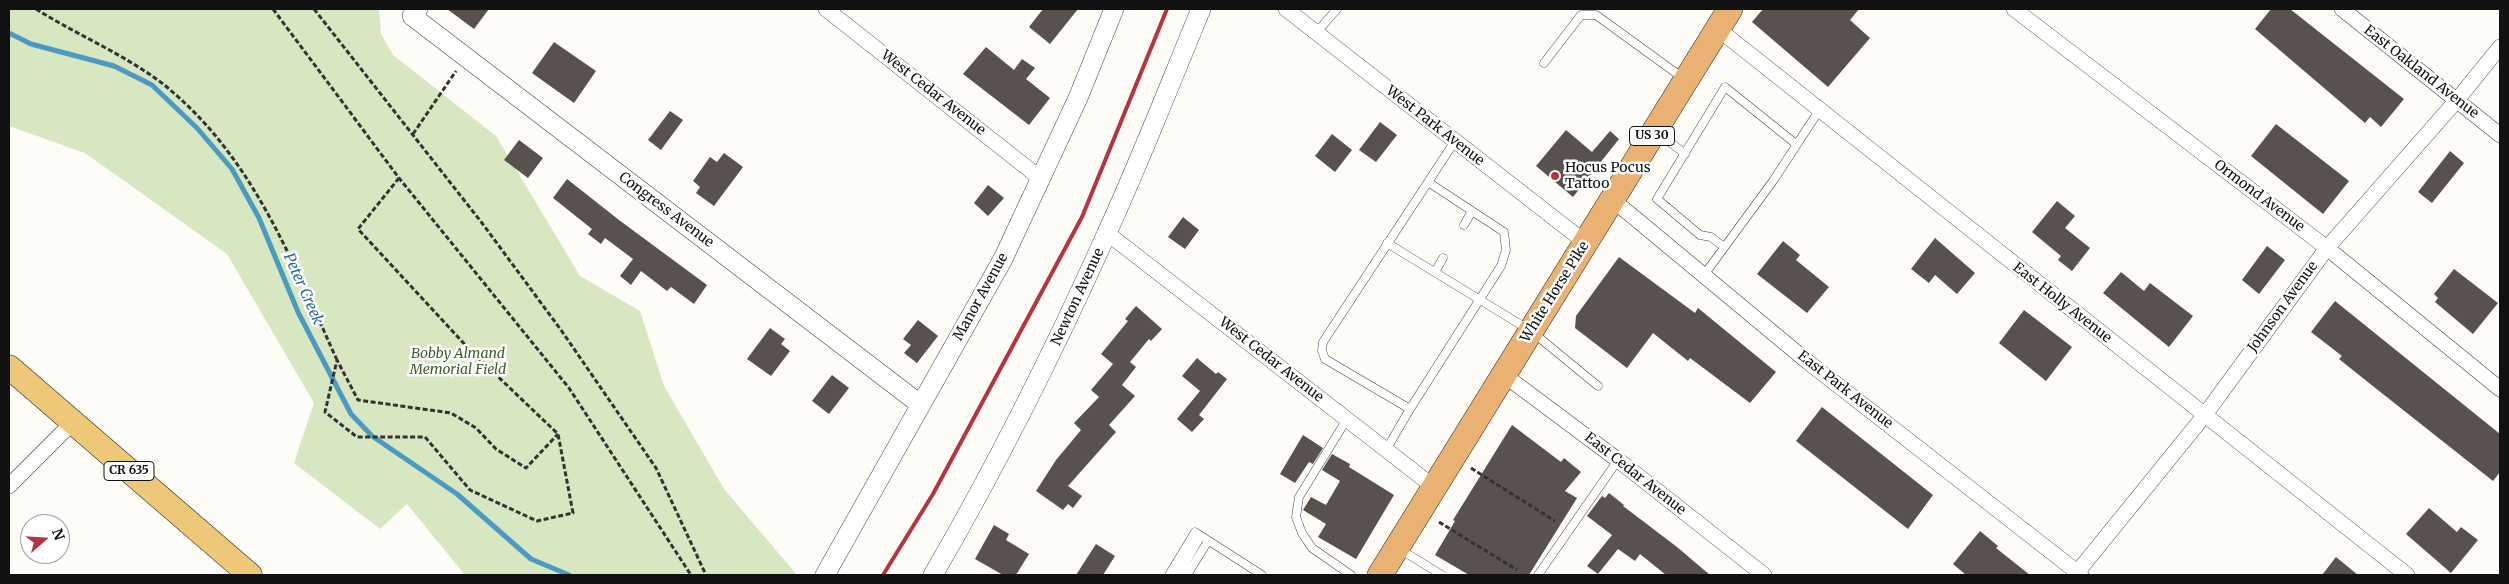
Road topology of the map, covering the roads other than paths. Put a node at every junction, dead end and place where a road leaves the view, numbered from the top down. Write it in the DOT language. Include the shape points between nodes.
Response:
graph roads {
  1 [pos="826,9"];
  2 [pos="1114,9"];
  3 [pos="1201,9"];
  4 [pos="1286,9"];
  5 [pos="1337,9"];
  6 [pos="2014,9"];
  7 [pos="2342,9"];
  8 [pos="415,12"];
  9 [pos="1724,19"];
  10 [pos="1316,33"];
  11 [pos="2500,47"];
  12 [pos="1544,63"];
  13 [pos="1686,80"];
  14 [pos="2457,100"];
  15 [pos="1820,109"];
  16 [pos="1655,131"];
  17 [pos="2500,135"];
  18 [pos="1454,141"];
  19 [pos="1796,144"];
  20 [pos="1685,154"];
  21 [pos="1040,178"];
  22 [pos="1428,182"];
  23 [pos="1613,200"];
  24 [pos="1472,211"];
  25 [pos="1464,225"];
  26 [pos="1107,233"];
  27 [pos="1387,243"];
  28 [pos="1586,243"];
  29 [pos="1724,246"];
  30 [pos="2327,248"];
  31 [pos="1443,258"];
  32 [pos="1435,272"];
  33 [pos="1704,275"];
  34 [pos="1480,300"];
  35 [pos="1531,331"];
  36 [pos="9,367"];
  37 [pos="1504,375"];
  38 [pos="1598,386"];
  39 [pos="2500,389"];
  40 [pos="921,404"];
  41 [pos="1410,410"];
  42 [pos="2204,416"];
  43 [pos="1346,419"];
  44 [pos="73,422"];
  45 [pos="1386,450"];
  46 [pos="1618,460"];
  47 [pos="9,486"];
  48 [pos="1434,487"];
  49 [pos="1201,536"];
  50 [pos="1397,548"];
  51 [pos="2078,574"];
  52 [pos="250,575"];
  53 [pos="826,575"];
  54 [pos="934,575"];
  55 [pos="1169,575"];
  56 [pos="1178,575"];
  57 [pos="1187,575"];
  58 [pos="1262,575"];
  59 [pos="1351,575"];
  60 [pos="1380,575"];
  61 [pos="1442,575"];
  62 [pos="1538,575"];
  63 [pos="1764,575"];
  64 [pos="2407,575"];
  1 -- 21 [label="street, West Cedar Avenue"];
  2 -- 21 [label="street, Manor Avenue" via="1078,98"];
  3 -- 26 [label="street, Newton Avenue"];
  4 -- 10 [label="street, West Park Avenue"];
  5 -- 10 [label="lane"];
  6 -- 30 [label="street, Ormond Avenue"];
  7 -- 14 [label="street, East Oakland Avenue"];
  8 -- 40 [label="street, Congress Avenue"];
  9 -- 13 [label="highway, White Horse Pike / US 30"];
  9 -- 15 [label="street, East Holly Avenue"];
  10 -- 18 [label="street, West Park Avenue"];
  11 -- 14 [label="street, Johnson Avenue"];
  12 -- 13 [label="lane" via="1581,16 1596,15"];
  13 -- 16 [label="highway, White Horse Pike / US 30"];
  14 -- 17 [label="street, East Oakland Avenue"];
  14 -- 30 [label="street, Johnson Avenue"];
  15 -- 19 [label="lane"];
  15 -- 42 [label="street, East Holly Avenue"];
  16 -- 20 [label="lane"];
  16 -- 23 [label="highway, White Horse Pike / US 30"];
  18 -- 22 [label="lane"];
  18 -- 28 [label="street, West Park Avenue"];
  19 -- 20 [label="lane" via="1725,87"];
  19 -- 29 [label="lane"];
  20 -- 29 [label="lane" via="1657,199 1700,235 1711,237"];
  21 -- 40 [label="street, Manor Avenue" via="1003,259"];
  22 -- 24 [label="lane"];
  22 -- 27 [label="lane"];
  23 -- 28 [label="highway, White Horse Pike / US 30"];
  23 -- 33 [label="street, East Park Avenue"];
  24 -- 25 [label="lane"];
  24 -- 34 [label="lane" via="1504,232 1507,240 1501,266"];
  26 -- 43 [label="street, West Cedar Avenue"];
  26 -- 54 [label="street, Newton Avenue" via="1018,420"];
  27 -- 32 [label="lane"];
  27 -- 41 [label="lane" via="1323,342 1322,351 1325,359"];
  28 -- 35 [label="highway, White Horse Pike / US 30"];
  29 -- 33 [label="lane"];
  30 -- 39 [label="street, Ormond Avenue"];
  30 -- 42 [label="street, Johnson Avenue"];
  31 -- 32 [label="lane"];
  32 -- 34 [label="lane"];
  33 -- 51 [label="street, East Park Avenue" via="1808,362"];
  34 -- 35 [label="lane"];
  34 -- 41 [label="lane"];
  35 -- 37 [label="highway, White Horse Pike / US 30"];
  35 -- 38 [label="lane"];
  36 -- 44 [label="main road, CR 635"];
  37 -- 46 [label="street, East Cedar Avenue"];
  37 -- 48 [label="highway, White Horse Pike / US 30"];
  40 -- 53 [label="street, Manor Avenue"];
  41 -- 45 [label="lane"];
  42 -- 51 [label="street, Johnson Avenue"];
  42 -- 64 [label="street, East Holly Avenue"];
  43 -- 45 [label="street, West Cedar Avenue"];
  43 -- 59 [label="lane" via="1299,497 1296,517 1312,548"];
  44 -- 47 [label="street"];
  44 -- 52 [label="main road, CR 635"];
  45 -- 48 [label="street, West Cedar Avenue"];
  46 -- 62 [label="lane"];
  46 -- 63 [label="street, East Cedar Avenue"];
  48 -- 50 [label="highway, White Horse Pike / US 30"];
  49 -- 55 [label="lane"];
  49 -- 56 [label="lane"];
  49 -- 57 [label="lane"];
  49 -- 58 [label="lane"];
  50 -- 60 [label="highway, White Horse Pike / US 30"];
  50 -- 61 [label="lane"];
}
